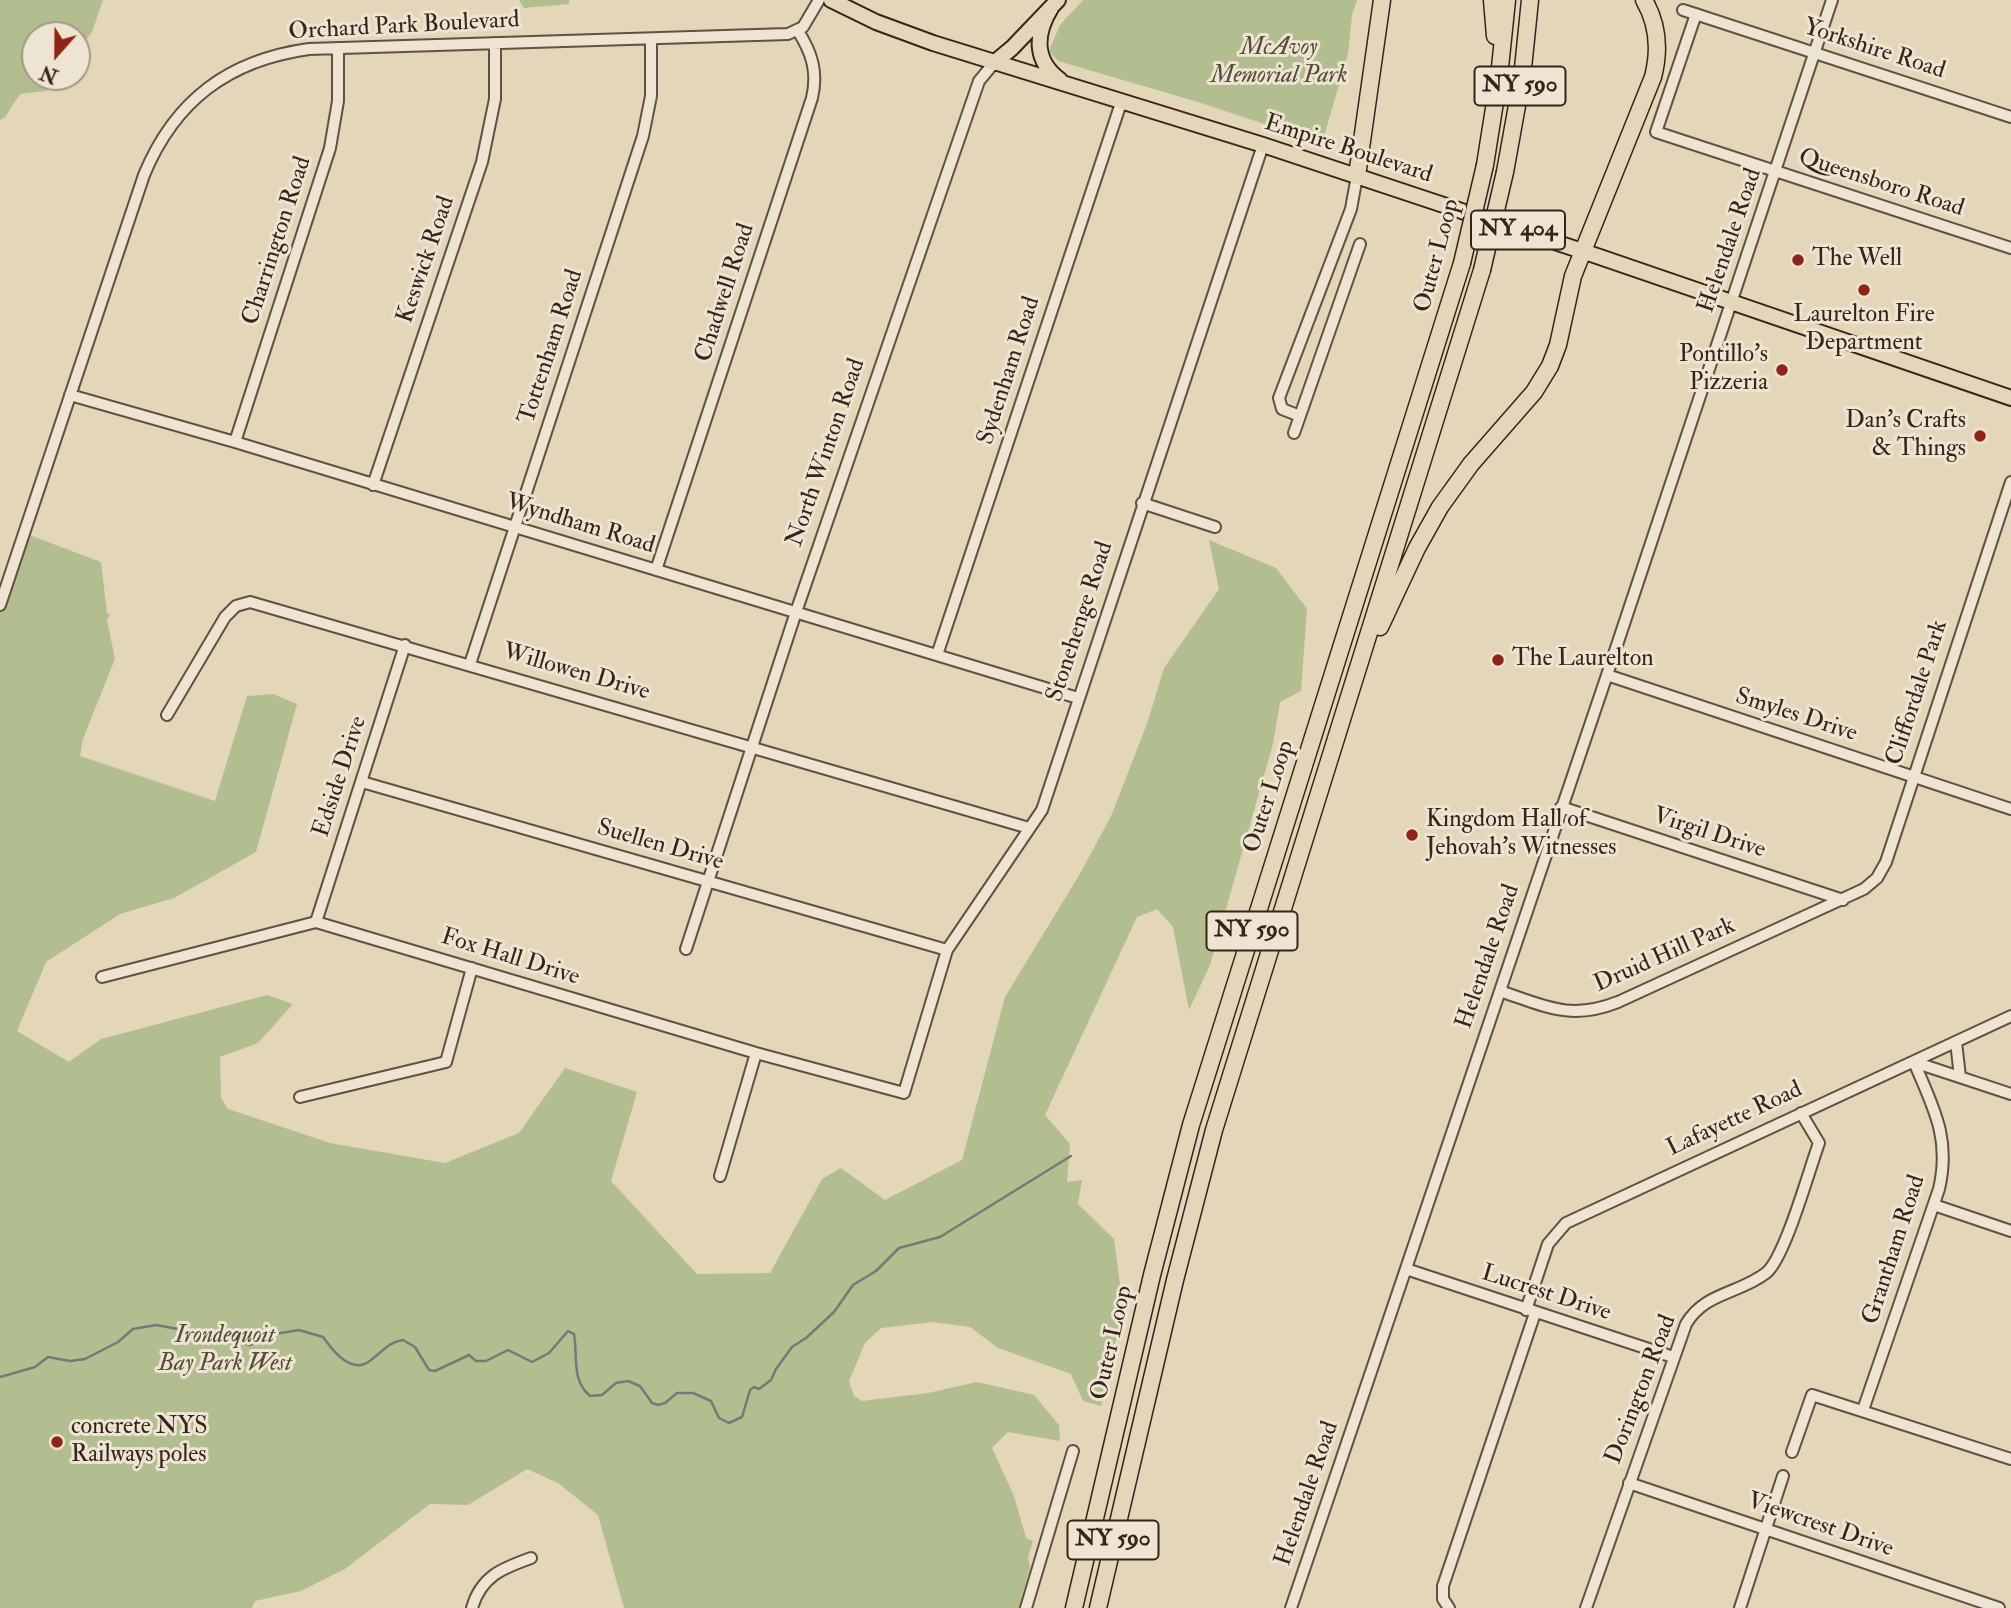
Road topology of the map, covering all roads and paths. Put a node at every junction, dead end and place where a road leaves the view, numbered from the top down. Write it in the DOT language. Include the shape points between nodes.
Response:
graph roads {
  1 [pos="819,0"];
  2 [pos="831,0"];
  3 [pos="1382,0"];
  4 [pos="1390,0"];
  5 [pos="1492,0"];
  6 [pos="1507,0"];
  7 [pos="1530,0"];
  8 [pos="1644,0"];
  9 [pos="1832,0"];
  10 [pos="1054,4"];
  11 [pos="1684,10"];
  12 [pos="1696,14"];
  13 [pos="798,31"];
  14 [pos="651,39"];
  15 [pos="495,44"];
  16 [pos="338,48"];
  17 [pos="1375,50"];
  18 [pos="1815,53"];
  19 [pos="994,63"];
  20 [pos="1068,85"];
  21 [pos="1122,100"];
  22 [pos="2011,117"];
  23 [pos="1263,145"];
  24 [pos="1485,165"];
  25 [pos="1776,172"];
  26 [pos="1357,176"];
  27 [pos="1339,243"];
  28 [pos="2011,248"];
  29 [pos="1583,251"];
  30 [pos="1732,303"];
  31 [pos="70,395"];
  32 [pos="2011,398"];
  33 [pos="1300,416"];
  34 [pos="1294,433"];
  35 [pos="235,442"];
  36 [pos="2011,482"];
  37 [pos="373,485"];
  38 [pos="1142,503"];
  39 [pos="514,527"];
  40 [pos="1215,527"];
  41 [pos="656,570"];
  42 [pos="0,605"];
  43 [pos="796,612"];
  44 [pos="405,645"];
  45 [pos="937,654"];
  46 [pos="470,664"];
  47 [pos="1608,675"];
  48 [pos="1353,686"];
  49 [pos="1078,698"];
  50 [pos="166,715"];
  51 [pos="752,747"];
  52 [pos="1912,776"];
  53 [pos="362,782"];
  54 [pos="1561,807"];
  55 [pos="2011,809"];
  56 [pos="1029,828"];
  57 [pos="707,882"];
  58 [pos="1843,900"];
  59 [pos="316,922"];
  60 [pos="686,949"];
  61 [pos="947,950"];
  62 [pos="472,968"];
  63 [pos="102,977"];
  64 [pos="1500,991"];
  65 [pos="2011,1016"];
  66 [pos="1956,1042"];
  67 [pos="756,1053"];
  68 [pos="1914,1062"];
  69 [pos="1960,1077"];
  70 [pos="904,1093"];
  71 [pos="2011,1094"];
  72 [pos="300,1097"];
  73 [pos="1801,1113"];
  74 [pos="720,1176"];
  75 [pos="1934,1205"];
  76 [pos="2011,1231"];
  77 [pos="1406,1269"];
  78 [pos="1531,1311"];
  79 [pos="1673,1357"];
  80 [pos="1863,1410"];
  81 [pos="1073,1451"];
  82 [pos="1791,1452"];
  83 [pos="2011,1459"];
  84 [pos="1130,1473"];
  85 [pos="1783,1476"];
  86 [pos="1629,1483"];
  87 [pos="1766,1530"];
  88 [pos="531,1559"];
  89 [pos="472,1608"];
  90 [pos="1026,1608"];
  91 [pos="1074,1608"];
  92 [pos="1098,1608"];
  93 [pos="1106,1608"];
  94 [pos="1292,1608"];
  95 [pos="1449,1608"];
  96 [pos="1586,1608"];
  97 [pos="1740,1608"];
  98 [pos="1998,1608"];
  1 -- 13 [label="street"];
  2 -- 19 [label="main road, Empire Boulevard / NY 404" via="900,32"];
  3 -- 17 [label="highway"];
  4 -- 17 [label="highway"];
  5 -- 24 [label="highway" via="1494,60"];
  6 -- 24 [label="highway, Outer Loop / NY 590"];
  7 -- 48 [label="highway, Outer Loop / NY 590, bridge" via="1506,172 1482,270"];
  8 -- 29 [label="highway" via="1656,32 1654,71"];
  9 -- 18 [label="street, Helendale Road"];
  10 -- 19 [label="main road, North Winton Road"];
  10 -- 20 [label="main road" via="1040,33 1040,54 1048,69"];
  11 -- 12 [label="street, Yorkshire Road"];
  12 -- 18 [label="street, Yorkshire Road"];
  12 -- 25 [label="street, Queensboro Road" via="1657,132"];
  13 -- 14 [label="street, Orchard Park Boulevard"];
  13 -- 41 [label="street, Chadwell Road" via="813,62 812,98"];
  14 -- 15 [label="street, Orchard Park Boulevard"];
  14 -- 39 [label="street, Tottenham Road" via="651,96 643,136"];
  15 -- 16 [label="street, Orchard Park Boulevard"];
  15 -- 37 [label="street, Keswick Road" via="495,99 482,162"];
  16 -- 31 [label="street, Orchard Park Boulevard" via="284,53 245,65 209,86 175,119 144,175"];
  16 -- 35 [label="street, Charrington Road" via="338,102 330,148"];
  17 -- 26 [label="highway"];
  18 -- 22 [label="street, Yorkshire Road"];
  18 -- 25 [label="street, Helendale Road"];
  19 -- 20 [label="main road, Empire Boulevard / NY 404"];
  19 -- 43 [label="street, North Winton Road" via="979,81"];
  20 -- 21 [label="main road, Empire Boulevard / NY 404"];
  21 -- 23 [label="main road, Empire Boulevard / NY 404"];
  21 -- 45 [label="street, Sydenham Road"];
  23 -- 26 [label="main road, Empire Boulevard / NY 404"];
  23 -- 38 [label="street, Stonehenge Road"];
  24 -- 91 [label="highway, Outer Loop / NY 590, bridge" via="1462,263 1191,1125"];
  25 -- 28 [label="street, Queensboro Road"];
  25 -- 30 [label="street, Helendale Road"];
  26 -- 27 [label="street"];
  26 -- 29 [label="main road, Empire Boulevard / NY 404"];
  27 -- 33 [label="street" via="1279,398 1283,409"];
  27 -- 33 [label="street" via="1358,247"];
  29 -- 30 [label="main road, Empire Boulevard"];
  29 -- 48 [label="highway" via="1547,371 1435,514"];
  30 -- 32 [label="main road, Empire Boulevard"];
  30 -- 47 [label="street, Helendale Road"];
  31 -- 35 [label="street, Wyndham Road"];
  31 -- 42 [label="street, Orchard Park Boulevard"];
  33 -- 34 [label="street"];
  35 -- 37 [label="street, Wyndham Road"];
  36 -- 52 [label="street, Cliffordale Park"];
  37 -- 39 [label="street, Wyndham Road"];
  38 -- 40 [label="street"];
  38 -- 49 [label="street, Stonehenge Road"];
  39 -- 41 [label="street, Wyndham Road"];
  39 -- 46 [label="street, Tottenham Road"];
  41 -- 43 [label="street, Wyndham Road"];
  43 -- 45 [label="street, Wyndham Road"];
  43 -- 51 [label="street, North Winton Road"];
  44 -- 46 [label="street, Willowen Drive"];
  44 -- 50 [label="street, Willowen Drive" via="260,603 243,603 225,617"];
  44 -- 53 [label="street, Edside Drive"];
  45 -- 49 [label="street, Wyndham Road"];
  46 -- 51 [label="street, Willowen Drive"];
  47 -- 52 [label="street, Smyles Drive"];
  47 -- 54 [label="street, Helendale Road"];
  48 -- 84 [label="highway, Outer Loop / NY 590" via="1214,1130"];
  49 -- 56 [label="street, Stonehenge Road" via="1042,810"];
  51 -- 56 [label="street, Willowen Drive"];
  51 -- 57 [label="street, North Winton Road"];
  52 -- 55 [label="street, Smyles Drive"];
  52 -- 58 [label="street, Cliffordale Park" via="1882,871 1864,889"];
  53 -- 57 [label="street, Suellen Drive"];
  53 -- 59 [label="street, Edside Drive"];
  54 -- 58 [label="street, Virgil Drive"];
  54 -- 64 [label="street, Helendale Road"];
  56 -- 61 [label="street, Stonehenge Road"];
  57 -- 60 [label="street, North Winton Road"];
  57 -- 61 [label="street, Suellen Drive"];
  58 -- 64 [label="street, Druid Hill Park" via="1594,1010 1554,1009"];
  59 -- 62 [label="street, Fox Hall Drive"];
  59 -- 63 [label="street"];
  61 -- 70 [label="street, Stonehenge Road"];
  62 -- 67 [label="street, Fox Hall Drive"];
  62 -- 72 [label="street" via="446,1062"];
  64 -- 77 [label="street, Helendale Road"];
  65 -- 66 [label="street, Lafayette Road"];
  66 -- 68 [label="street, Lafayette Road"];
  66 -- 69 [label="street"];
  67 -- 70 [label="street, Fox Hall Drive"];
  67 -- 74 [label="street"];
  68 -- 69 [label="street"];
  68 -- 73 [label="street, Lafayette Road"];
  68 -- 75 [label="street, Grantham Road" via="1939,1120 1944,1144"];
  69 -- 71 [label="street"];
  73 -- 78 [label="street, Lafayette Road" via="1566,1223 1548,1244"];
  73 -- 79 [label="street, Dorington Road" via="1819,1143 1780,1256 1766,1273 1697,1308"];
  75 -- 76 [label="street"];
  75 -- 80 [label="street, Grantham Road"];
  77 -- 78 [label="street, Lucrest Drive"];
  77 -- 94 [label="street, Helendale Road"];
  78 -- 79 [label="street, Lucrest Drive"];
  78 -- 95 [label="street, Lafayette Road" via="1443,1586"];
  79 -- 86 [label="street, Dorington Road"];
  80 -- 82 [label="street" via="1812,1395"];
  80 -- 83 [label="street"];
  81 -- 90 [label="street"];
  84 -- 92 [label="highway, Outer Loop / NY 590"];
  84 -- 93 [label="highway"];
  85 -- 87 [label="street"];
  86 -- 87 [label="street, Viewcrest Drive"];
  86 -- 96 [label="street, Dorington Road"];
  87 -- 97 [label="street"];
  87 -- 98 [label="street, Viewcrest Drive"];
  88 -- 89 [label="street" via="493,1575 478,1592"];
}
